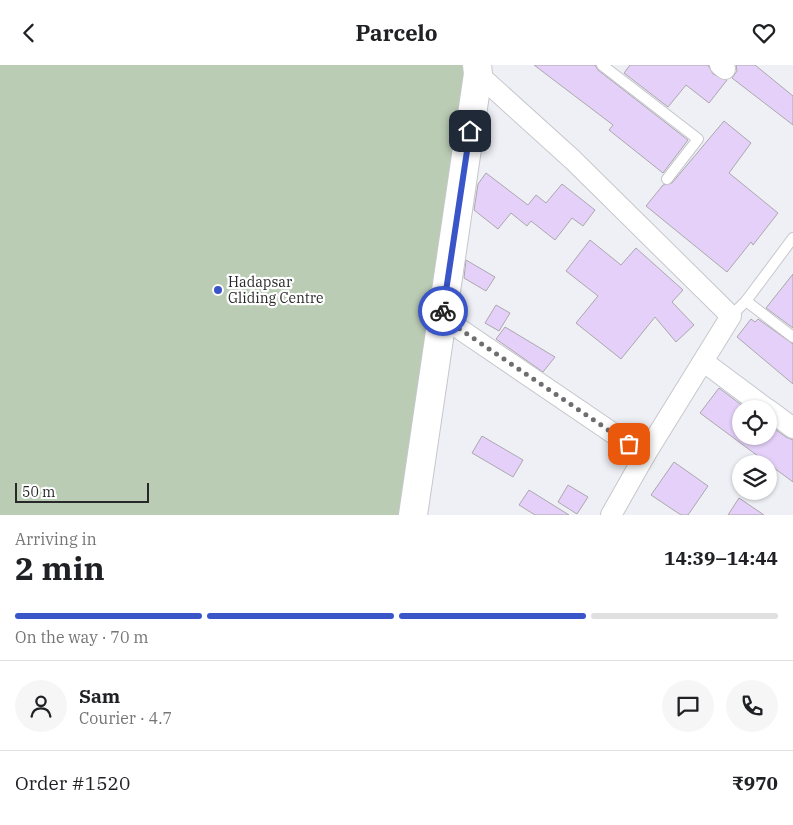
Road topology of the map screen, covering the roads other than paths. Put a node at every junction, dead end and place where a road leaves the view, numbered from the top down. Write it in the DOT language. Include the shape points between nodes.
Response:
graph roads {
  1 [pos="602,65"];
  2 [pos="477,69"];
  3 [pos="667,179"];
  4 [pos="793,238"];
  5 [pos="746,301"];
  6 [pos="730,316"];
  7 [pos="442,317"];
  8 [pos="793,337"];
  9 [pos="704,362"];
  10 [pos="756,400"];
  11 [pos="777,416"];
  12 [pos="793,428"];
  13 [pos="645,455"];
  14 [pos="413,515"];
  15 [pos="611,515"];
  1 -- 3 [label="lane" via="698,139"];
  2 -- 6 [label="street"];
  2 -- 7 [label="street"];
  4 -- 5 [label="lane"];
  5 -- 6 [label="lane"];
  5 -- 8 [label="lane"];
  6 -- 9 [label="street"];
  7 -- 13 [label="street"];
  7 -- 14 [label="street"];
  9 -- 10 [label="street"];
  9 -- 13 [label="street"];
  11 -- 12 [label="street"];
  13 -- 15 [label="street"];
}
